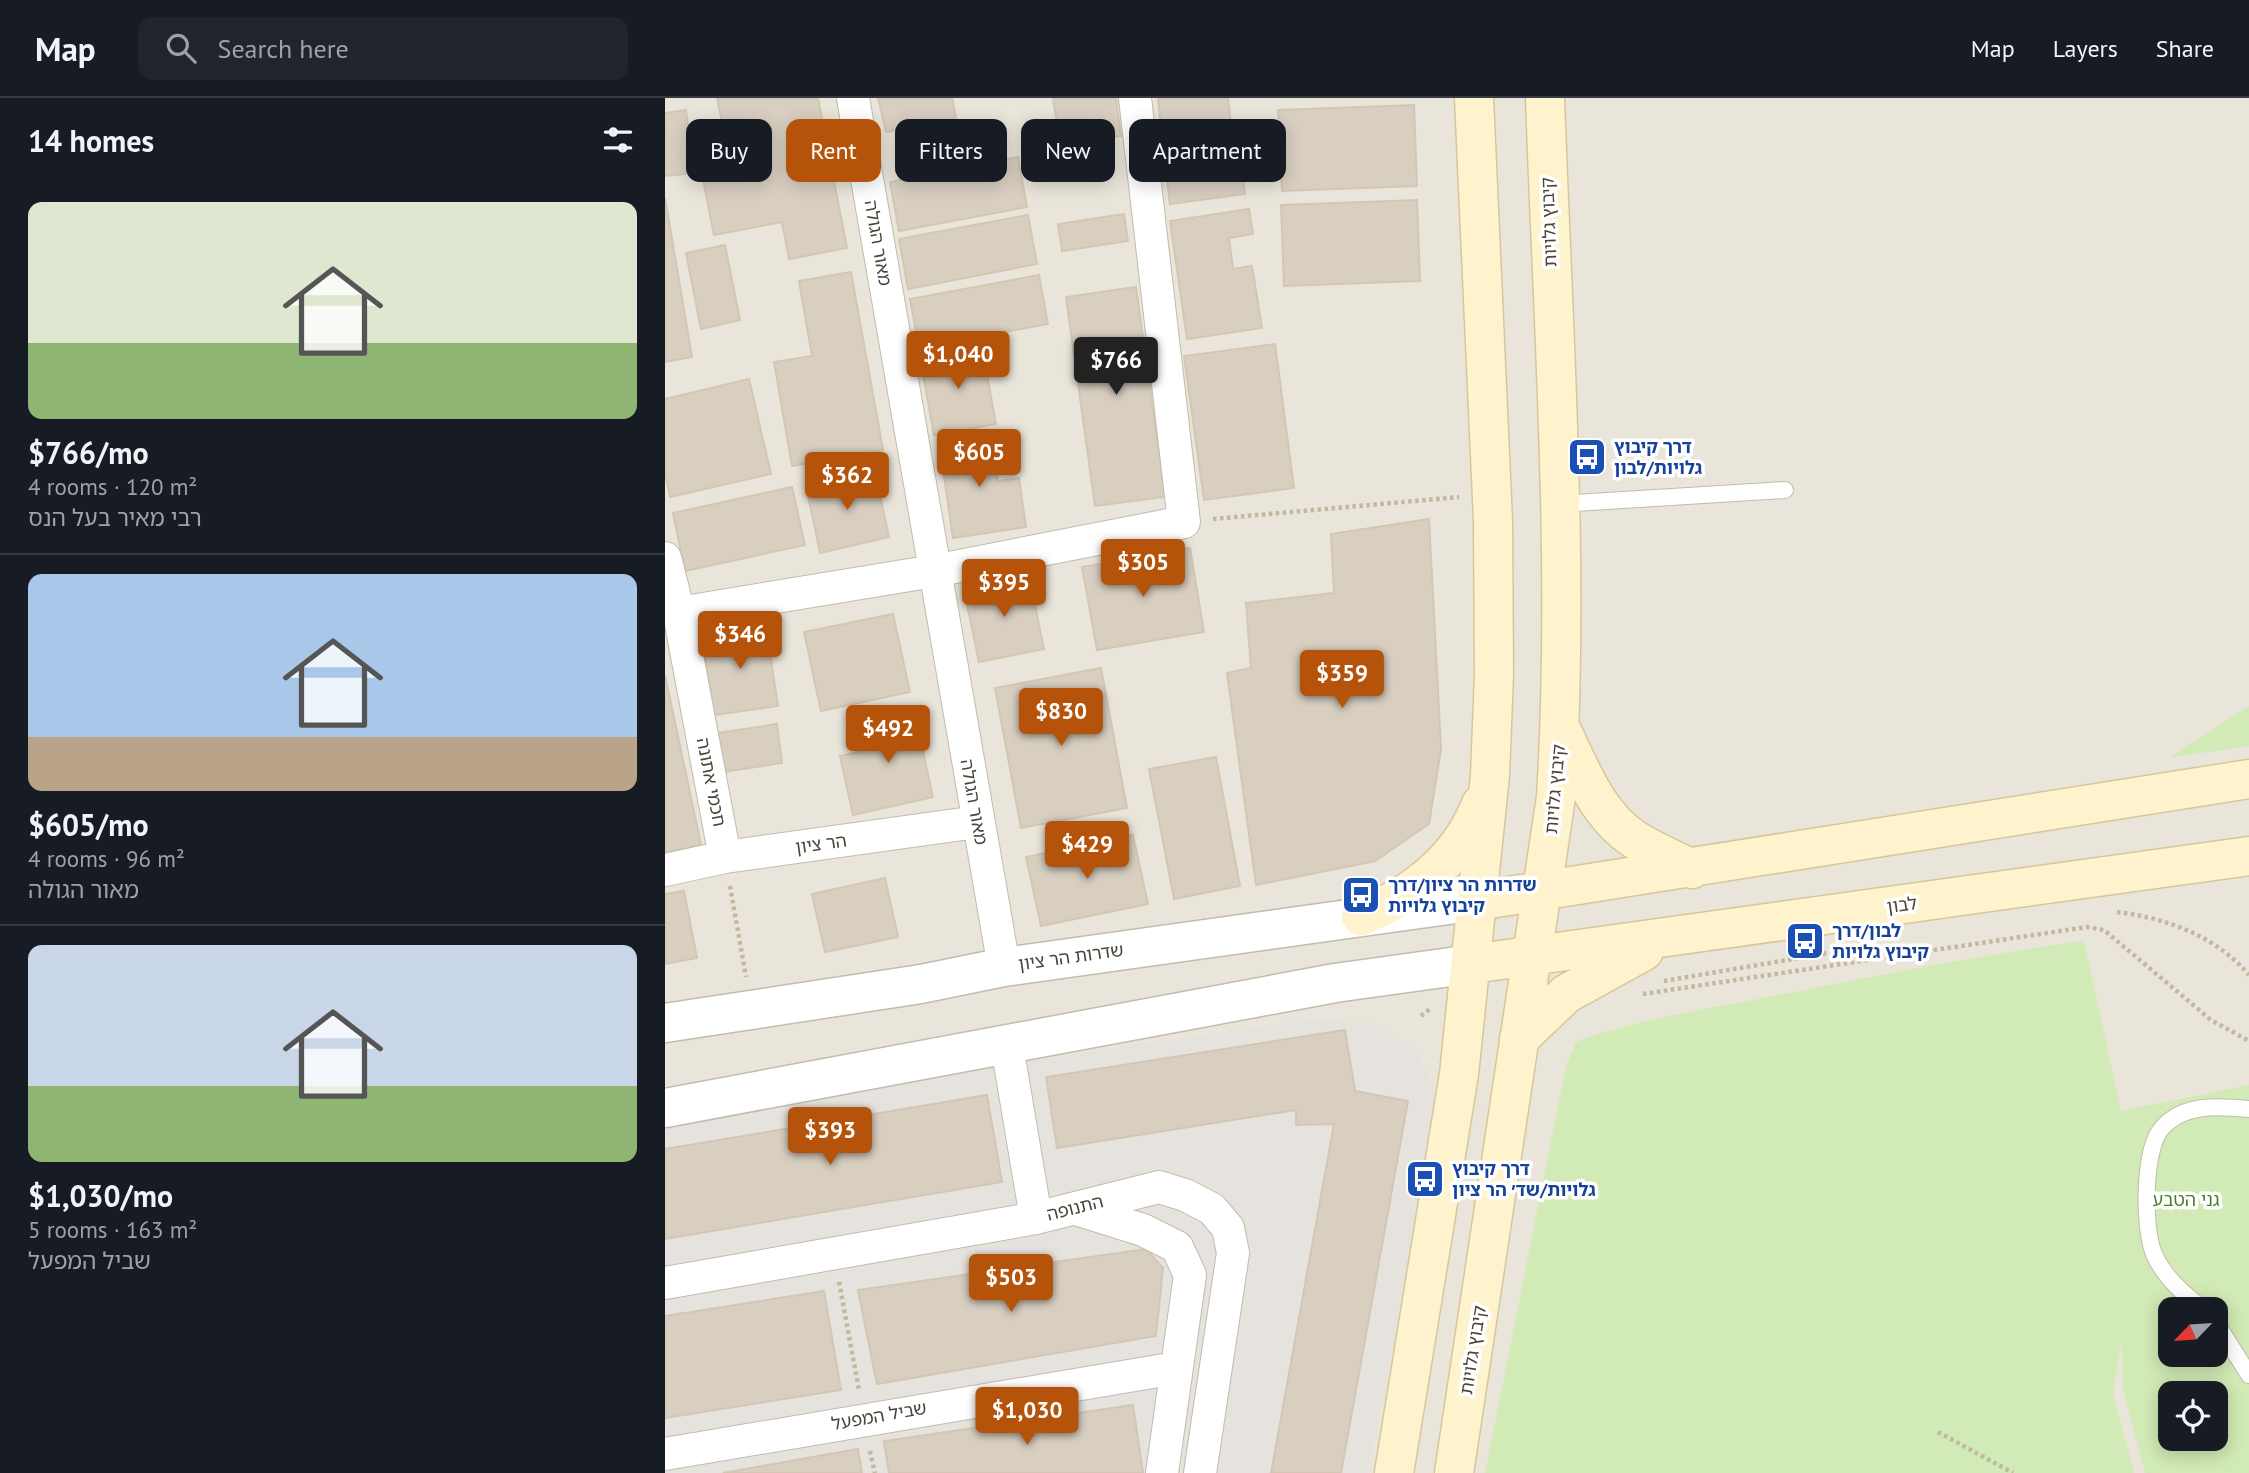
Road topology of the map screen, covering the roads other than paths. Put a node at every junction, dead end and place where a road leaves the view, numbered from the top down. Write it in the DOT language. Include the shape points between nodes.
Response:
graph roads {
  1 [pos="853,98"];
  2 [pos="1135,98"];
  3 [pos="1474,98"];
  4 [pos="1545,98"];
  5 [pos="1785,490"];
  6 [pos="1559,504"];
  7 [pos="665,558"];
  8 [pos="933,571"];
  9 [pos="679,613"];
  10 [pos="1560,727"];
  11 [pos="1490,775"];
  12 [pos="2249,779"];
  13 [pos="977,822"];
  14 [pos="2249,856"];
  15 [pos="725,857"];
  16 [pos="1692,869"];
  17 [pos="665,870"];
  18 [pos="1543,893"];
  19 [pos="1478,901"];
  20 [pos="1361,916"];
  21 [pos="1682,935"];
  22 [pos="1532,956"];
  23 [pos="1472,964"];
  24 [pos="1004,967"];
  25 [pos="665,1023"];
  26 [pos="1519,1039"];
  27 [pos="1007,1046"];
  28 [pos="665,1108"];
  29 [pos="2249,1109"];
  30 [pos="1076,1209"];
  31 [pos="1036,1218"];
  32 [pos="665,1283"];
  33 [pos="2190,1297"];
  34 [pos="2228,1342"];
  35 [pos="1176,1368"];
  36 [pos="2249,1375"];
  37 [pos="665,1454"];
  38 [pos="1162,1473"];
  39 [pos="1200,1473"];
  40 [pos="1394,1473"];
  41 [pos="1454,1473"];
  1 -- 8 [label="street, מאור הגולה"];
  2 -- 8 [label="street" via="1184,522"];
  3 -- 11 [label="main road" via="1493,521"];
  4 -- 6 [label="main road, קיבוץ גלויות"];
  5 -- 6 [label="lane"];
  6 -- 10 [label="main road, קיבוץ גלויות"];
  7 -- 9 [label="street, חכמי אתונה"];
  8 -- 9 [label="street"];
  8 -- 13 [label="street, מאור הגולה"];
  9 -- 15 [label="street, חכמי אתונה"];
  10 -- 16 [label="main road" via="1591,790 1612,819 1633,839"];
  10 -- 18 [label="main road, קיבוץ גלויות"];
  11 -- 19 [label="main road"];
  11 -- 20 [label="main road" via="1469,831 1450,856 1409,894"];
  12 -- 16 [label="main road"];
  13 -- 15 [label="street, הר ציון"];
  13 -- 24 [label="street, מאור הגולה"];
  14 -- 21 [label="main road, לבון"];
  15 -- 17 [label="street, הר ציון"];
  16 -- 18 [label="main road"];
  18 -- 19 [label="main road"];
  18 -- 22 [label="main road, קיבוץ גלויות"];
  19 -- 20 [label="street, שדרות הר ציון"];
  19 -- 23 [label="main road"];
  20 -- 24 [label="street, שדרות הר ציון"];
  21 -- 22 [label="main road, לבון"];
  21 -- 26 [label="main road" via="1587,980"];
  22 -- 23 [label="main road, לבון"];
  22 -- 26 [label="main road, קיבוץ גלויות"];
  23 -- 27 [label="street" via="1335,983"];
  23 -- 40 [label="main road" via="1459,1074"];
  24 -- 25 [label="street, שדרות הר ציון"];
  26 -- 41 [label="main road, קיבוץ גלויות"];
  27 -- 28 [label="street"];
  27 -- 31 [label="street"];
  29 -- 33 [label="lane" via="2190,1111 2162,1128 2152,1147 2149,1241 2171,1281"];
  30 -- 31 [label="street, התנופה"];
  30 -- 35 [label="street" via="1143,1230 1177,1247 1190,1275"];
  30 -- 39 [label="street, התנופה" via="1159,1187 1212,1209 1229,1228 1233,1253"];
  31 -- 32 [label="street, התנופה"];
  34 -- 36 [label="lane"];
  35 -- 37 [label="street, שביל המפעל"];
  35 -- 38 [label="street"];
}
